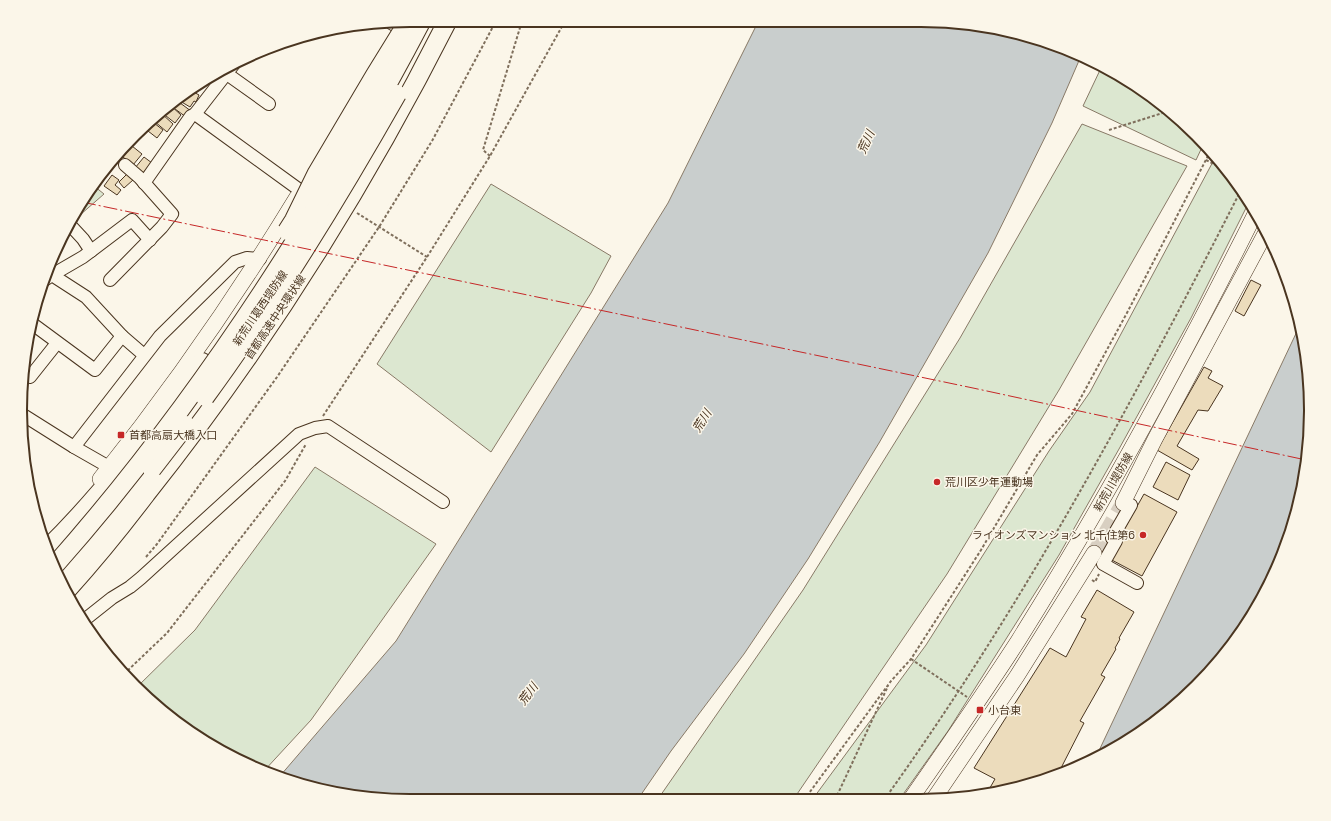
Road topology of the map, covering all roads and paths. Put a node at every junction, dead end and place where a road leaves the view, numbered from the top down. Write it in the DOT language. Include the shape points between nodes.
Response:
graph roads {
  1 [pos="398,27"];
  2 [pos="418,27"];
  3 [pos="426,27"];
  4 [pos="434,27"];
  5 [pos="444,27"];
  6 [pos="492,27"];
  7 [pos="520,27"];
  8 [pos="562,27"];
  9 [pos="397,28"];
  10 [pos="227,74"];
  11 [pos="269,104"];
  12 [pos="1162,113"];
  13 [pos="195,114"];
  14 [pos="1109,130"];
  15 [pos="490,156"];
  16 [pos="1208,157"];
  17 [pos="1206,160"];
  18 [pos="1214,164"];
  19 [pos="125,165"];
  20 [pos="144,183"];
  21 [pos="301,192"];
  22 [pos="1238,196"];
  23 [pos="324,207"];
  24 [pos="356,212"];
  25 [pos="1253,218"];
  26 [pos="379,227"];
  27 [pos="73,228"];
  28 [pos="1263,238"];
  29 [pos="150,240"];
  30 [pos="91,252"];
  31 [pos="427,257"];
  32 [pos="260,258"];
  33 [pos="51,276"];
  34 [pos="50,279"];
  35 [pos="110,280"];
  36 [pos="36,327"];
  37 [pos="122,336"];
  38 [pos="57,342"];
  39 [pos="144,355"];
  40 [pos="29,376"];
  41 [pos="27,418"];
  42 [pos="315,428"];
  43 [pos="74,447"];
  44 [pos="110,467"];
  45 [pos="148,475"];
  46 [pos="443,502"];
  47 [pos="1127,504"];
  48 [pos="108,534"];
  49 [pos="50,542"];
  50 [pos="51,543"];
  51 [pos="1094,553"];
  52 [pos="144,559"];
  53 [pos="63,571"];
  54 [pos="63,572"];
  55 [pos="63,572"];
  56 [pos="63,572"];
  57 [pos="1137,583"];
  58 [pos="70,586"];
  59 [pos="88,617"];
  60 [pos="911,659"];
  61 [pos="128,670"];
  62 [pos="891,681"];
  63 [pos="958,691"];
  64 [pos="970,698"];
  65 [pos="938,793"];
  66 [pos="808,794"];
  67 [pos="838,794"];
  68 [pos="888,794"];
  69 [pos="914,794"];
  1 -- 50 [label="highway, bridge" via="375,75 317,173 294,220 234,316 202,362 108,482 76,520"];
  2 -- 53 [label="highway, bridge" via="339,169 243,321"];
  3 -- 23 [label="main road, 新荒川葛西堤防線"];
  4 -- 45 [label="highway, bridge" via="369,143 285,282"];
  5 -- 58 [label="highway, 首都高速中央環状線" via="357,188 264,336 178,453"];
  6 -- 26 [label="path" via="432,141"];
  7 -- 15 [label="path" via="484,150"];
  8 -- 15 [label="path"];
  9 -- 21 [label="main road"];
  10 -- 11 [label="street"];
  10 -- 13 [label="street"];
  12 -- 14 [label="path"];
  13 -- 20 [label="street" via="191,116"];
  13 -- 21 [label="street"];
  15 -- 31 [label="path"];
  16 -- 17 [label="path"];
  17 -- 18 [label="path"];
  17 -- 60 [label="path" via="1072,414 1037,455 981,550"];
  19 -- 20 [label="street"];
  20 -- 29 [label="street" via="172,214"];
  21 -- 23 [label="street"];
  21 -- 32 [label="main road"];
  22 -- 63 [label="path" via="1182,307 1074,503"];
  23 -- 48 [label="main road" via="318,234 290,284 216,391"];
  23 -- 54 [label="main road, 新荒川葛西堤防線" via="281,278 217,373 143,473"];
  24 -- 26 [label="path"];
  25 -- 69 [label="main road, 新荒川堤防線" via="1169,381 1094,516 1017,641"];
  26 -- 31 [label="path"];
  26 -- 52 [label="path" via="277,377"];
  27 -- 30 [label="street"];
  28 -- 47 [label="main road, 新荒川堤防線" via="1155,439"];
  29 -- 30 [label="street" via="132,220"];
  29 -- 35 [label="street"];
  30 -- 33 [label="street"];
  31 -- 42 [label="path"];
  32 -- 39 [label="street" via="247,258 236,262"];
  32 -- 44 [label="main road" via="195,353"];
  34 -- 37 [label="street" via="86,297"];
  36 -- 38 [label="street"];
  37 -- 38 [label="street" via="95,370"];
  37 -- 39 [label="street"];
  38 -- 40 [label="street"];
  39 -- 43 [label="street"];
  41 -- 43 [label="street"];
  42 -- 46 [label="street" via="328,426"];
  42 -- 59 [label="street" via="299,434 141,578"];
  42 -- 61 [label="path" via="284,481 167,633"];
  43 -- 44 [label="street"];
  44 -- 49 [label="main road"];
  45 -- 48 [label="highway"];
  45 -- 55 [label="highway"];
  47 -- 57 [label="street" via="1112,538 1116,541 1103,564"];
  48 -- 56 [label="main road"];
  51 -- 65 [label="main road" via="1017,676"];
  60 -- 62 [label="path"];
  60 -- 63 [label="path"];
  62 -- 66 [label="path"];
  62 -- 67 [label="path"];
  63 -- 64 [label="path"];
  63 -- 68 [label="path"];
}
